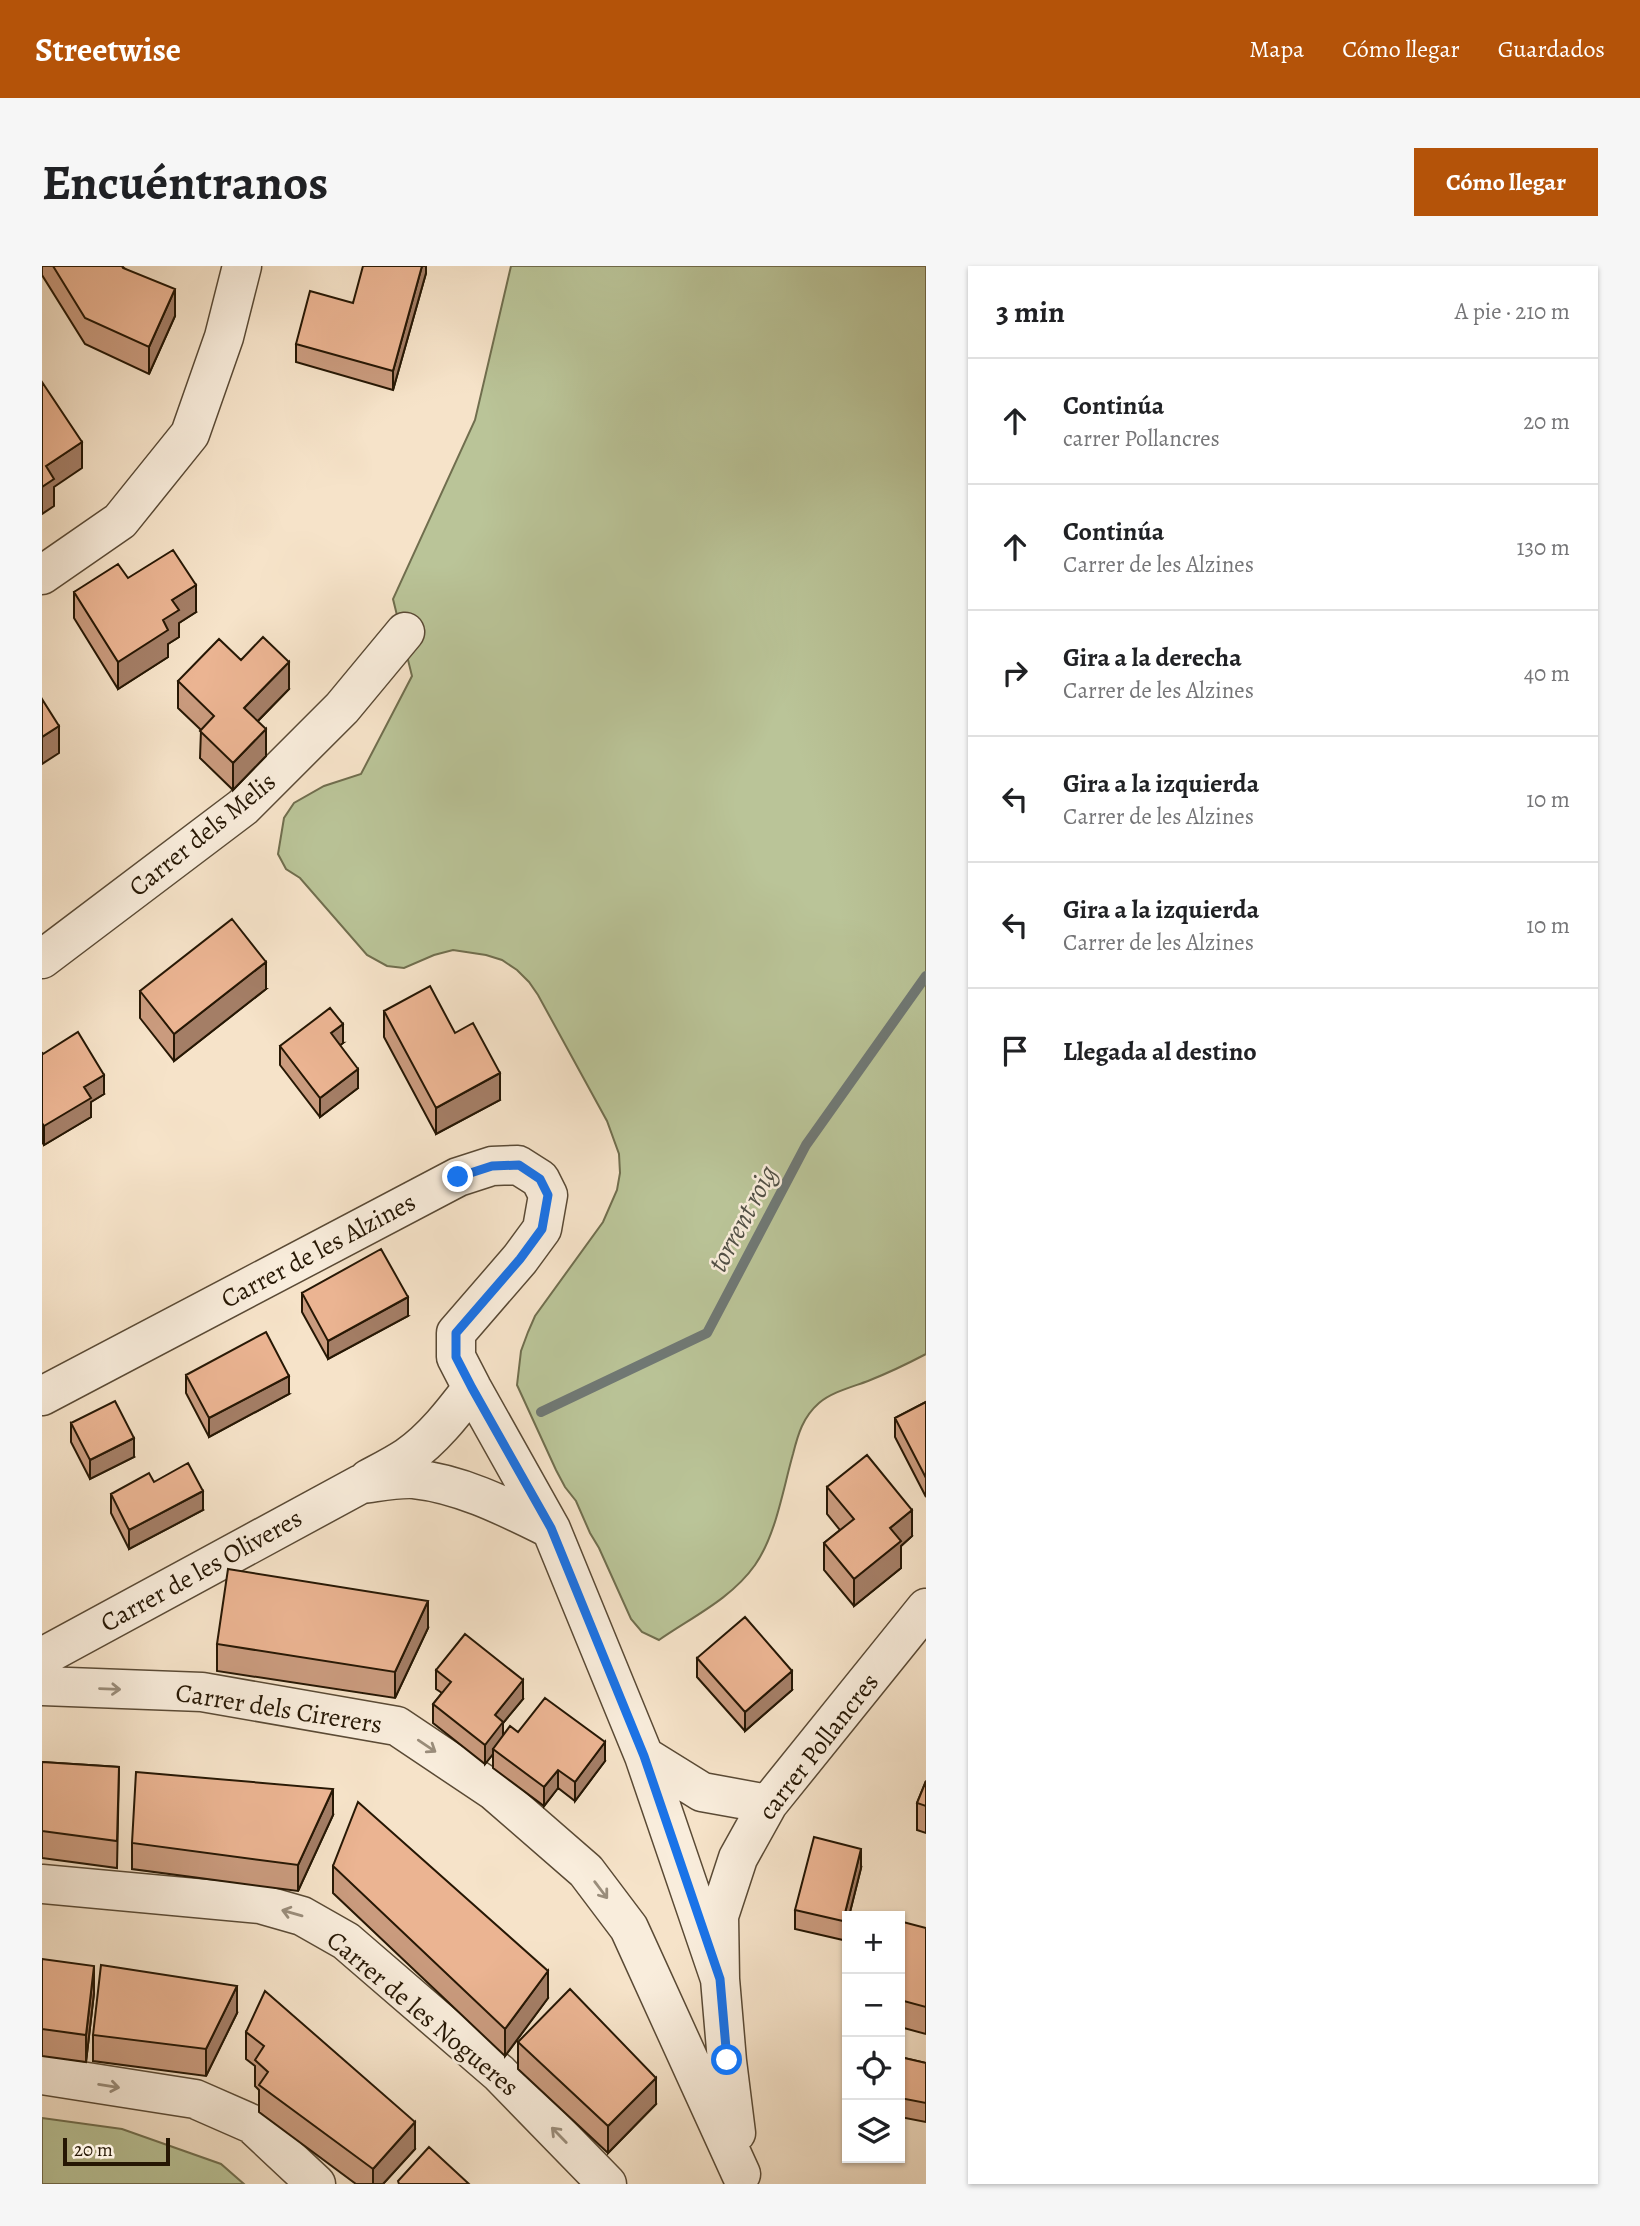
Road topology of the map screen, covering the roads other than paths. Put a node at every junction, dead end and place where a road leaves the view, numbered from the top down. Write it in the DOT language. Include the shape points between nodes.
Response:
graph roads {
  1 [pos="242,266"];
  2 [pos="42,575"];
  3 [pos="405,632"];
  4 [pos="42,959"];
  5 [pos="472,1388"];
  6 [pos="42,1396"];
  7 [pos="360,1484"];
  8 [pos="551,1528"];
  9 [pos="926,1608"];
  10 [pos="42,1657"];
  11 [pos="42,1686"];
  12 [pos="644,1756"];
  13 [pos="768,1804"];
  14 [pos="42,1884"];
  15 [pos="720,1979"];
  16 [pos="42,2075"];
  17 [pos="742,2179"];
  18 [pos="316,2184"];
  19 [pos="607,2184"];
  1 -- 2 [label="street" via="224,337 190,434 120,521"];
  3 -- 4 [label="street, Carrer dels Melis" via="342,708 243,807"];
  5 -- 6 [label="street, Carrer de les Alzines" via="456,1357 456,1333 542,1229 548,1195 540,1179 519,1165 492,1166 458,1177"];
  5 -- 7 [label="street, Carrer de les Oliveres" via="428,1440"];
  5 -- 8 [label="street, Carrer de les Alzines"];
  7 -- 8 [label="street, Carrer de les Oliveres" via="413,1479 466,1491"];
  7 -- 10 [label="street, Carrer de les Oliveres"];
  8 -- 12 [label="street, Carrer de les Alzines"];
  9 -- 13 [label="street, carrer Pollancres"];
  11 -- 17 [label="street, Carrer dels Cirerers, one-way" via="202,1692 397,1726 494,1791 586,1871 629,1928"];
  12 -- 13 [label="street" via="702,1792"];
  12 -- 15 [label="street, Carrer de les Alzines"];
  13 -- 15 [label="street, carrer Pollancres" via="738,1858 719,1916"];
  19 -- 14 [label="street, Carrer de les Nogueres, one-way" via="499,2073 346,1941 302,1916 260,1905"];
  15 -- 17 [label="street, carrer Pollancres"];
  16 -- 18 [label="street, one-way" via="208,2104 252,2124"];
}
